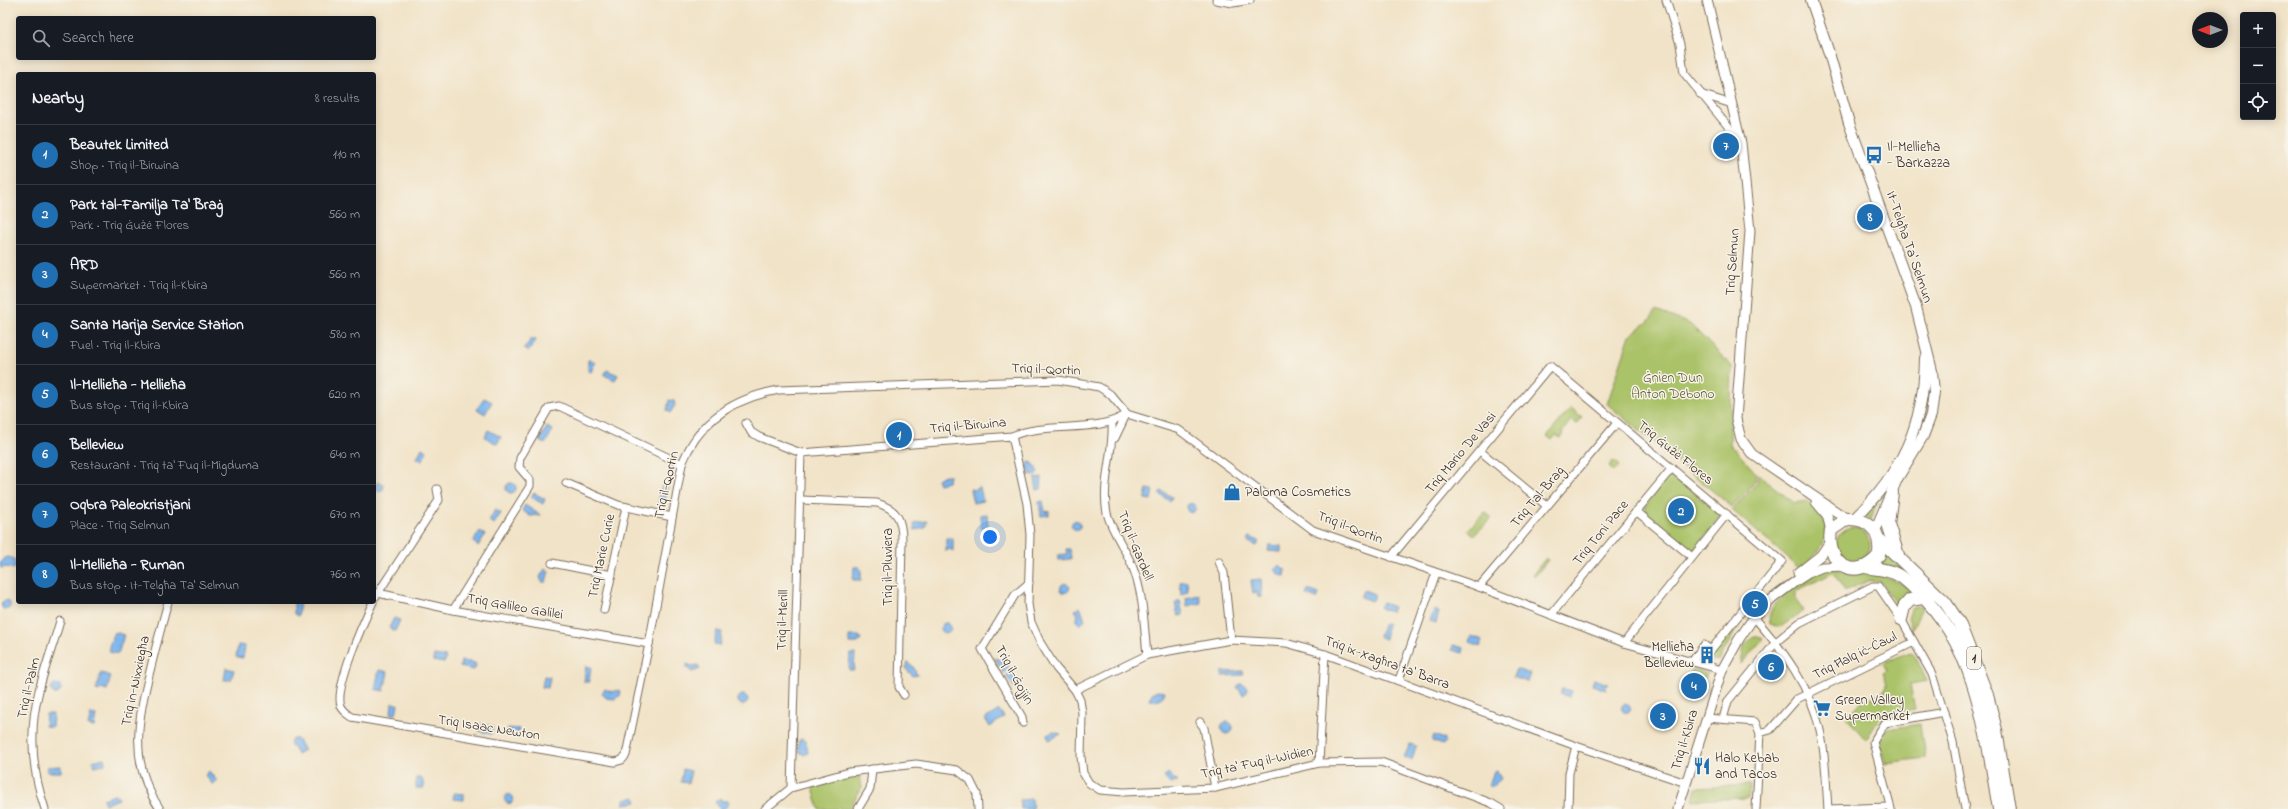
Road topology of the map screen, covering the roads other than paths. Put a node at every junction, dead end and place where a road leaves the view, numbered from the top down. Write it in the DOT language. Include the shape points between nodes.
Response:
graph roads {
  1 [pos="1216,0"];
  2 [pos="1250,0"];
  3 [pos="1666,0"];
  4 [pos="1707,0"];
  5 [pos="1811,0"];
  6 [pos="1700,94"];
  7 [pos="1732,104"];
  8 [pos="1741,143"];
  9 [pos="1925,345"];
  10 [pos="1550,366"];
  11 [pos="1127,414"];
  12 [pos="746,423"];
  13 [pos="1112,423"];
  14 [pos="1618,423"];
  15 [pos="1012,436"];
  16 [pos="1112,446"];
  17 [pos="1480,451"];
  18 [pos="801,453"];
  19 [pos="682,464"];
  20 [pos="1672,468"];
  21 [pos="566,484"];
  22 [pos="437,489"];
  23 [pos="1892,492"];
  24 [pos="1810,495"];
  25 [pos="801,500"];
  26 [pos="1547,506"];
  27 [pos="626,507"];
  28 [pos="1636,511"];
  29 [pos="1727,514"];
  30 [pos="672,517"];
  31 [pos="1850,519"];
  32 [pos="1831,530"];
  33 [pos="1877,535"];
  34 [pos="1829,543"];
  35 [pos="1692,556"];
  36 [pos="1898,556"];
  37 [pos="1391,557"];
  38 [pos="1218,562"];
  39 [pos="552,563"];
  40 [pos="1845,566"];
  41 [pos="1865,567"];
  42 [pos="1436,574"];
  43 [pos="612,575"];
  44 [pos="1029,583"];
  45 [pos="1479,587"];
  46 [pos="378,593"];
  47 [pos="376,597"];
  48 [pos="1928,600"];
  49 [pos="167,604"];
  50 [pos="373,604"];
  51 [pos="453,610"];
  52 [pos="604,610"];
  53 [pos="1551,615"];
  54 [pos="1754,617"];
  55 [pos="1901,618"];
  56 [pos="60,621"];
  57 [pos="1231,640"];
  58 [pos="1776,642"];
  59 [pos="1914,642"];
  60 [pos="1624,643"];
  61 [pos="649,644"];
  62 [pos="1325,654"];
  63 [pos="1147,655"];
  64 [pos="1691,663"];
  65 [pos="1722,670"];
  66 [pos="1399,680"];
  67 [pos="1075,690"];
  68 [pos="1808,693"];
  69 [pos="904,695"];
  70 [pos="1944,712"];
  71 [pos="1706,718"];
  72 [pos="1723,719"];
  73 [pos="1200,722"];
  74 [pos="1023,723"];
  75 [pos="1760,733"];
  76 [pos="1576,746"];
  77 [pos="622,760"];
  78 [pos="1319,763"];
  79 [pos="872,769"];
  80 [pos="1686,783"];
  81 [pos="791,788"];
  82 [pos="1215,788"];
  83 [pos="1890,808"];
  84 [pos="45,809"];
  85 [pos="160,809"];
  86 [pos="765,809"];
  87 [pos="858,809"];
  88 [pos="978,809"];
  89 [pos="1501,809"];
  90 [pos="1568,809"];
  91 [pos="1678,809"];
  92 [pos="1756,809"];
  93 [pos="1828,809"];
  94 [pos="1965,809"];
  95 [pos="1999,809"];
  96 [pos="2010,809"];
  1 -- 2 [label="street"];
  3 -- 6 [label="street" via="1680,44 1684,73"];
  4 -- 7 [label="street, Triq Selmun"];
  5 -- 9 [label="main road, It-Telgħa Ta' Selmun" via="1849,123 1904,271"];
  6 -- 7 [label="street"];
  6 -- 8 [label="street"];
  7 -- 8 [label="street, Triq Selmun"];
  8 -- 24 [label="street, Triq Selmun" via="1750,231 1736,400 1738,430 1741,440 1752,454"];
  9 -- 23 [label="main road, It-Telgħa Ta' Selmun" via="1934,392 1931,415 1923,436"];
  9 -- 31 [label="main road, It-Telgħa Ta' Selmun" via="1922,404 1909,445 1890,477 1868,504"];
  10 -- 14 [label="street, Triq Ġużè Flores"];
  10 -- 17 [label="street, Triq Mario De Vasi"];
  11 -- 13 [label="street, Triq il-Birwina"];
  11 -- 16 [label="street, Triq il-Gardell" via="1117,430"];
  11 -- 19 [label="street, Triq il-Qortin" via="1110,394 1099,387 1058,380 779,390 761,394 718,413 705,425 688,449"];
  11 -- 37 [label="street, Triq il-Qortin" via="1179,430 1313,530"];
  12 -- 18 [label="street, Triq il-Birwina" via="751,432 759,437"];
  13 -- 15 [label="street, Triq il-Birwina" via="1020,432"];
  13 -- 16 [label="street, Triq il-Gardell"];
  14 -- 20 [label="street, Triq Ġużè Flores"];
  14 -- 26 [label="street, Triq Tal-Braġ"];
  15 -- 18 [label="street, Triq il-Birwina"];
  15 -- 44 [label="street, Triq ta' Fuq il-Widien" via="1027,504 1030,535"];
  16 -- 63 [label="street, Triq il-Gardell" via="1106,493 1107,513 1112,529 1134,569 1141,599"];
  17 -- 26 [label="street"];
  17 -- 37 [label="street, Triq Mario De Vasi"];
  18 -- 25 [label="street, Triq il-Merill"];
  19 -- 30 [label="street, Triq il-Qortin"];
  19 -- 51 [label="street" via="558,406 549,408 520,458 519,467 530,480 530,486"];
  20 -- 28 [label="street, Triq Toni Pace"];
  20 -- 29 [label="street, Triq Ġużè Flores"];
  21 -- 27 [label="street"];
  22 -- 46 [label="street" via="439,500"];
  23 -- 33 [label="main road, It-Telgħa Ta' Selmun"];
  23 -- 36 [label="highway" via="1888,524"];
  24 -- 31 [label="street, Triq Selmun"];
  24 -- 32 [label="street, Triq Selmun" via="1827,515"];
  25 -- 69 [label="street, Triq il-Pluviera" via="877,503 888,506 900,519 902,540 899,687"];
  25 -- 81 [label="street, Triq il-Merill"];
  26 -- 45 [label="street, Triq Tal-Braġ"];
  27 -- 30 [label="street"];
  27 -- 43 [label="street, Triq Marie Curie"];
  28 -- 35 [label="street"];
  28 -- 53 [label="street, Triq Toni Pace"];
  29 -- 35 [label="street"];
  29 -- 64 [label="street, Triq Ġużè Flores" via="1782,561 1711,650 1704,645"];
  30 -- 61 [label="street, Triq il-Qortin"];
  31 -- 32 [label="highway"];
  31 -- 33 [label="highway, 1" via="1862,521"];
  32 -- 34 [label="highway"];
  33 -- 36 [label="highway, 1"];
  33 -- 41 [label="highway" via="1878,555"];
  34 -- 40 [label="highway" via="1832,554"];
  34 -- 54 [label="street, Triq il-Kbira" via="1821,555 1759,606"];
  35 -- 60 [label="street"];
  36 -- 96 [label="highway, 1" via="1945,602 1959,623 1987,695"];
  37 -- 42 [label="street, Triq il-Qortin"];
  38 -- 57 [label="street" via="1224,574"];
  39 -- 43 [label="street"];
  40 -- 41 [label="highway, 1"];
  40 -- 54 [label="street, Triq il-Kbira" via="1822,567 1810,572 1772,599"];
  41 -- 48 [label="highway, 1" via="1895,573"];
  42 -- 45 [label="street, Triq il-Qortin"];
  42 -- 66 [label="street"];
  43 -- 52 [label="street, Triq Marie Curie"];
  44 -- 67 [label="street, Triq ta' Fuq il-Widien" via="1028,604 1031,622 1056,668"];
  44 -- 74 [label="street, Triq il-Ġojjin" via="1015,595 982,649 1022,717"];
  45 -- 53 [label="street, Triq il-Qortin"];
  46 -- 47 [label="street"];
  46 -- 51 [label="street, Triq Galileo Galilei"];
  48 -- 55 [label="highway" via="1910,600 1904,607"];
  48 -- 95 [label="highway, 1" via="1944,618 1965,662 1985,732"];
  49 -- 85 [label="street, Triq in-Nixxiegħa" via="140,710 137,741 140,762 148,786"];
  50 -- 77 [label="street, Triq Isaac Newton" via="351,654 342,691 341,705 352,717 608,761"];
  51 -- 61 [label="street, Triq Galileo Galilei"];
  53 -- 60 [label="street, Triq il-Qortin"];
  54 -- 58 [label="street"];
  54 -- 65 [label="street, Triq il-Kbira"];
  55 -- 58 [label="street" via="1878,586 1873,586 1799,623"];
  55 -- 59 [label="street"];
  56 -- 84 [label="street, Triq il-Palm" via="36,708 33,733 38,786"];
  57 -- 62 [label="street, Triq ix-Xagħra ta' Barra" via="1286,643"];
  57 -- 63 [label="street, Triq ix-Xagħra ta' Barra"];
  58 -- 68 [label="street"];
  58 -- 72 [label="street" via="1728,701"];
  59 -- 68 [label="street, Triq Ħalq iċ-Ċawl"];
  59 -- 70 [label="street" via="1932,674"];
  60 -- 64 [label="street, Triq il-Qortin"];
  61 -- 77 [label="street, Triq il-Qortin" via="626,755"];
  62 -- 66 [label="street, Triq ix-Xagħra ta' Barra"];
  62 -- 78 [label="street"];
  63 -- 67 [label="street, Triq ix-Xagħra ta' Barra"];
  64 -- 65 [label="street, Triq il-Qortin"];
  65 -- 71 [label="street, Triq il-Kbira"];
  66 -- 76 [label="street, Triq ix-Xagħra ta' Barra"];
  67 -- 82 [label="street, Triq ta' Fuq il-Widien" via="1082,713 1083,773 1089,783 1100,790 1124,792"];
  68 -- 75 [label="street, Triq Ħalq iċ-Ċawl" via="1797,699 1770,730"];
  68 -- 93 [label="street" via="1820,730"];
  70 -- 83 [label="street" via="1885,723 1873,742"];
  70 -- 94 [label="street" via="1953,742"];
  71 -- 72 [label="street"];
  71 -- 80 [label="street, Triq il-Kbira"];
  72 -- 75 [label="street" via="1755,722"];
  73 -- 82 [label="street" via="1204,728"];
  75 -- 92 [label="street"];
  76 -- 80 [label="street, Triq ix-Xagħra ta' Barra"];
  76 -- 90 [label="street" via="1569,773"];
  78 -- 82 [label="street, Triq ta' Fuq il-Widien"];
  78 -- 89 [label="street, Triq ta' Fuq il-Widien" via="1381,762"];
  79 -- 81 [label="street" via="849,772"];
  79 -- 87 [label="street" via="870,789"];
  79 -- 88 [label="street" via="916,764 957,770 970,780 977,794"];
  80 -- 91 [label="street, Triq il-Kbira"];
  81 -- 86 [label="street"];
  83 -- 93 [label="street"];
}
